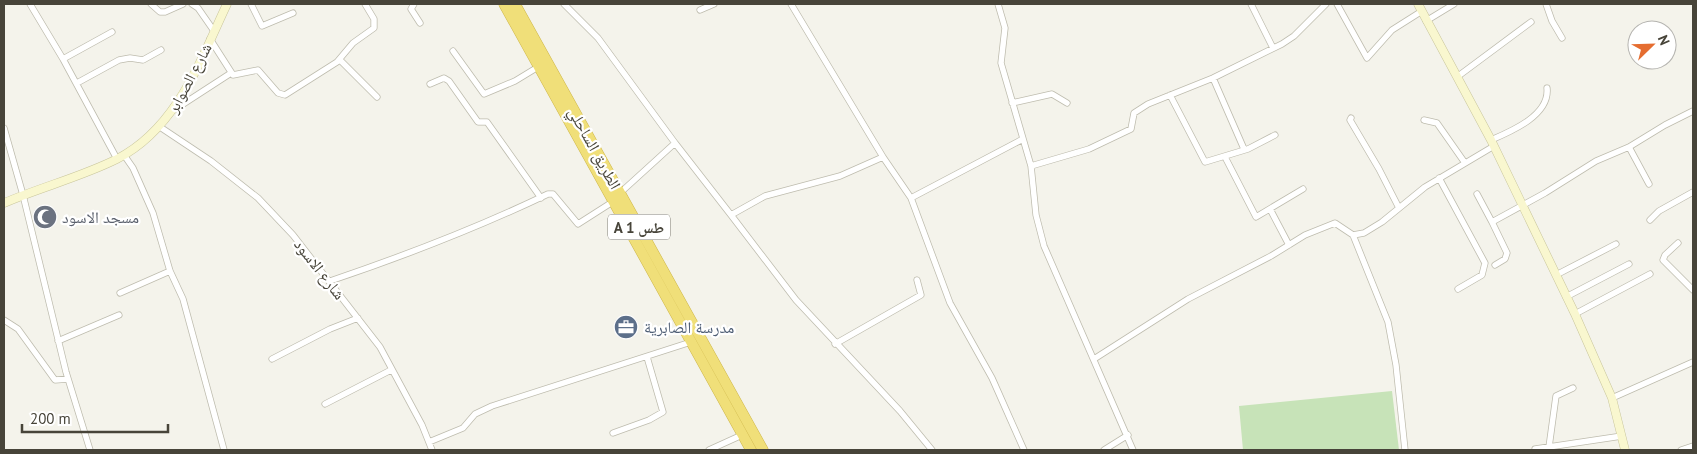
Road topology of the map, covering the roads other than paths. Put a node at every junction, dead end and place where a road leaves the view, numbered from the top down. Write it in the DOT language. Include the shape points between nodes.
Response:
graph roads {
  1 [pos="30,4"];
  2 [pos="151,4"];
  3 [pos="183,4"];
  4 [pos="192,4"];
  5 [pos="227,4"];
  6 [pos="251,4"];
  7 [pos="364,4"];
  8 [pos="414,4"];
  9 [pos="504,4"];
  10 [pos="515,4"];
  11 [pos="564,4"];
  12 [pos="714,4"];
  13 [pos="791,4"];
  14 [pos="998,4"];
  15 [pos="1251,4"];
  16 [pos="1326,4"];
  17 [pos="1337,4"];
  18 [pos="1454,4"];
  19 [pos="1546,4"];
  20 [pos="1420,8"];
  21 [pos="700,10"];
  22 [pos="293,13"];
  23 [pos="1426,21"];
  24 [pos="1531,22"];
  25 [pos="420,23"];
  26 [pos="112,32"];
  27 [pos="212,35"];
  28 [pos="1562,38"];
  29 [pos="1273,48"];
  30 [pos="161,50"];
  31 [pos="453,51"];
  32 [pos="64,60"];
  33 [pos="340,60"];
  34 [pos="538,67"];
  35 [pos="231,73"];
  36 [pos="1457,77"];
  37 [pos="1213,78"];
  38 [pos="76,83"];
  39 [pos="430,84"];
  40 [pos="1547,88"];
  41 [pos="1170,95"];
  42 [pos="377,97"];
  43 [pos="1012,103"];
  44 [pos="1067,103"];
  45 [pos="174,110"];
  46 [pos="1693,111"];
  47 [pos="1351,118"];
  48 [pos="1424,120"];
  49 [pos="160,127"];
  50 [pos="4,128"];
  51 [pos="1275,136"];
  52 [pos="1023,139"];
  53 [pos="675,142"];
  54 [pos="1492,143"];
  55 [pos="1629,147"];
  56 [pos="1244,149"];
  57 [pos="124,155"];
  58 [pos="884,157"];
  59 [pos="1225,157"];
  60 [pos="117,159"];
  61 [pos="1465,163"];
  62 [pos="1031,166"];
  63 [pos="1439,178"];
  64 [pos="1649,184"];
  65 [pos="1303,189"];
  66 [pos="1693,192"];
  67 [pos="1477,194"];
  68 [pos="23,195"];
  69 [pos="617,197"];
  70 [pos="541,198"];
  71 [pos="911,198"];
  72 [pos="4,203"];
  73 [pos="1524,205"];
  74 [pos="1399,208"];
  75 [pos="1270,209"];
  76 [pos="731,215"];
  77 [pos="1650,220"];
  78 [pos="1492,222"];
  79 [pos="1353,235"];
  80 [pos="1678,243"];
  81 [pos="1616,244"];
  82 [pos="1289,245"];
  83 [pos="1630,264"];
  84 [pos="1495,265"];
  85 [pos="170,271"];
  86 [pos="1650,274"];
  87 [pos="1556,275"];
  88 [pos="917,280"];
  89 [pos="330,281"];
  90 [pos="1458,289"];
  91 [pos="1693,290"];
  92 [pos="120,293"];
  93 [pos="1566,297"];
  94 [pos="1575,314"];
  95 [pos="119,315"];
  96 [pos="358,318"];
  97 [pos="4,320"];
  98 [pos="58,341"];
  99 [pos="691,342"];
  100 [pos="835,344"];
  101 [pos="647,357"];
  102 [pos="272,359"];
  103 [pos="1094,359"];
  104 [pos="1693,362"];
  105 [pos="391,370"];
  106 [pos="68,379"];
  107 [pos="1573,388"];
  108 [pos="1612,398"];
  109 [pos="325,404"];
  110 [pos="613,434"];
  111 [pos="742,435"];
  112 [pos="1128,435"];
  113 [pos="1622,436"];
  114 [pos="429,442"];
  115 [pos="1693,446"];
  116 [pos="1549,447"];
  117 [pos="1535,449"];
  118 [pos="90,450"];
  119 [pos="224,450"];
  120 [pos="432,450"];
  121 [pos="709,450"];
  122 [pos="751,450"];
  123 [pos="763,450"];
  124 [pos="932,450"];
  125 [pos="1024,450"];
  126 [pos="1104,450"];
  127 [pos="1133,450"];
  128 [pos="1405,450"];
  129 [pos="1624,450"];
  130 [pos="1681,450"];
  1 -- 32 [label="street"];
  2 -- 3 [label="street" via="165,12"];
  4 -- 27 [label="street" via="198,8"];
  5 -- 27 [label="street, شارع الصوابر"];
  6 -- 22 [label="street" via="262,26"];
  7 -- 33 [label="street" via="376,26 353,43"];
  8 -- 25 [label="street" via="412,11"];
  9 -- 34 [label="highway, الطريق الساحلي"];
  10 -- 69 [label="highway, الطريق الساحلي / A 1 طس"];
  11 -- 53 [label="street" via="598,38"];
  12 -- 21 [label="street"];
  13 -- 58 [label="street"];
  14 -- 43 [label="street" via="1005,28 1001,61"];
  15 -- 29 [label="street"];
  16 -- 29 [label="street" via="1294,36"];
  17 -- 20 [label="street" via="1367,58 1392,30"];
  18 -- 23 [label="street"];
  19 -- 28 [label="street"];
  20 -- 23 [label="street"];
  23 -- 36 [label="street"];
  24 -- 36 [label="street"];
  26 -- 32 [label="street"];
  27 -- 35 [label="street"];
  27 -- 45 [label="street, شارع الصوابر"];
  29 -- 37 [label="street"];
  30 -- 38 [label="street" via="143,60 119,60"];
  31 -- 34 [label="street" via="484,94"];
  32 -- 38 [label="street"];
  33 -- 35 [label="street" via="285,95 278,93 258,70 251,69 237,76"];
  33 -- 42 [label="street"];
  34 -- 69 [label="highway, الطريق الساحلي"];
  35 -- 45 [label="street"];
  36 -- 54 [label="street"];
  37 -- 41 [label="street"];
  37 -- 56 [label="street"];
  38 -- 60 [label="street"];
  39 -- 70 [label="street" via="444,78 449,81 478,122 487,122"];
  40 -- 54 [label="street" via="1547,101 1542,110"];
  41 -- 59 [label="street" via="1204,162"];
  41 -- 62 [label="street" via="1134,113 1131,129 1089,149"];
  43 -- 44 [label="street" via="1052,94"];
  43 -- 52 [label="street"];
  45 -- 49 [label="street, شارع الصوابر"];
  46 -- 55 [label="street"];
  47 -- 74 [label="street"];
  48 -- 61 [label="street" via="1437,122"];
  49 -- 57 [label="street, شارع الصوابر"];
  49 -- 89 [label="street, شارع الاسود" via="258,198"];
  50 -- 68 [label="street"];
  51 -- 56 [label="street"];
  52 -- 62 [label="street"];
  52 -- 71 [label="street"];
  53 -- 69 [label="street"];
  53 -- 76 [label="street"];
  54 -- 61 [label="street"];
  54 -- 73 [label="street"];
  55 -- 64 [label="street"];
  55 -- 73 [label="street" via="1596,161"];
  56 -- 59 [label="street"];
  57 -- 60 [label="street, شارع الصوابر"];
  57 -- 85 [label="street" via="153,213"];
  58 -- 71 [label="street"];
  58 -- 76 [label="street" via="840,176 765,196"];
  59 -- 75 [label="street" via="1254,216"];
  60 -- 68 [label="street, شارع الصوابر"];
  61 -- 63 [label="street"];
  62 -- 103 [label="street" via="1036,215 1044,246"];
  63 -- 74 [label="street"];
  63 -- 90 [label="street" via="1485,266 1480,276"];
  65 -- 75 [label="street"];
  66 -- 77 [label="street" via="1659,211"];
  67 -- 78 [label="street"];
  68 -- 72 [label="street, شارع الصوابر"];
  68 -- 98 [label="street"];
  69 -- 70 [label="street" via="578,224 553,194"];
  69 -- 99 [label="highway, الطريق الساحلي"];
  69 -- 123 [label="highway, الطريق الساحلي / A 1 طس"];
  70 -- 89 [label="street" via="411,254"];
  71 -- 125 [label="street" via="950,304 992,378"];
  73 -- 78 [label="street"];
  73 -- 87 [label="street"];
  74 -- 79 [label="street" via="1364,233"];
  75 -- 82 [label="street"];
  76 -- 100 [label="street" via="796,300"];
  78 -- 84 [label="street" via="1507,253 1505,259"];
  79 -- 82 [label="street" via="1339,224 1330,224"];
  79 -- 128 [label="street" via="1390,329"];
  80 -- 91 [label="street" via="1663,260"];
  81 -- 87 [label="street"];
  82 -- 103 [label="street" via="1188,299"];
  83 -- 93 [label="street"];
  85 -- 92 [label="street"];
  85 -- 119 [label="street" via="183,299"];
  86 -- 94 [label="street"];
  87 -- 93 [label="street"];
  88 -- 100 [label="street" via="922,291 920,296"];
  89 -- 96 [label="street, شارع الاسود"];
  93 -- 94 [label="street"];
  94 -- 108 [label="street"];
  95 -- 98 [label="street"];
  96 -- 102 [label="street"];
  96 -- 105 [label="street, شارع الاسود" via="380,347"];
  97 -- 106 [label="street" via="18,329 55,380"];
  98 -- 106 [label="street"];
  99 -- 101 [label="street"];
  99 -- 111 [label="highway, الطريق الساحلي"];
  100 -- 124 [label="street" via="900,411"];
  101 -- 110 [label="street" via="663,412"];
  101 -- 114 [label="street" via="492,406 474,414 463,428"];
  103 -- 112 [label="street"];
  104 -- 108 [label="street"];
  105 -- 109 [label="street"];
  105 -- 114 [label="street, شارع الاسود"];
  106 -- 118 [label="street"];
  107 -- 116 [label="street" via="1556,396"];
  108 -- 113 [label="street"];
  111 -- 121 [label="street"];
  111 -- 122 [label="highway, الطريق الساحلي"];
  112 -- 126 [label="street"];
  112 -- 127 [label="street"];
  113 -- 116 [label="street"];
  113 -- 129 [label="street"];
  114 -- 120 [label="street, شارع الاسود"];
  115 -- 130 [label="street"];
  116 -- 117 [label="street"];
}
